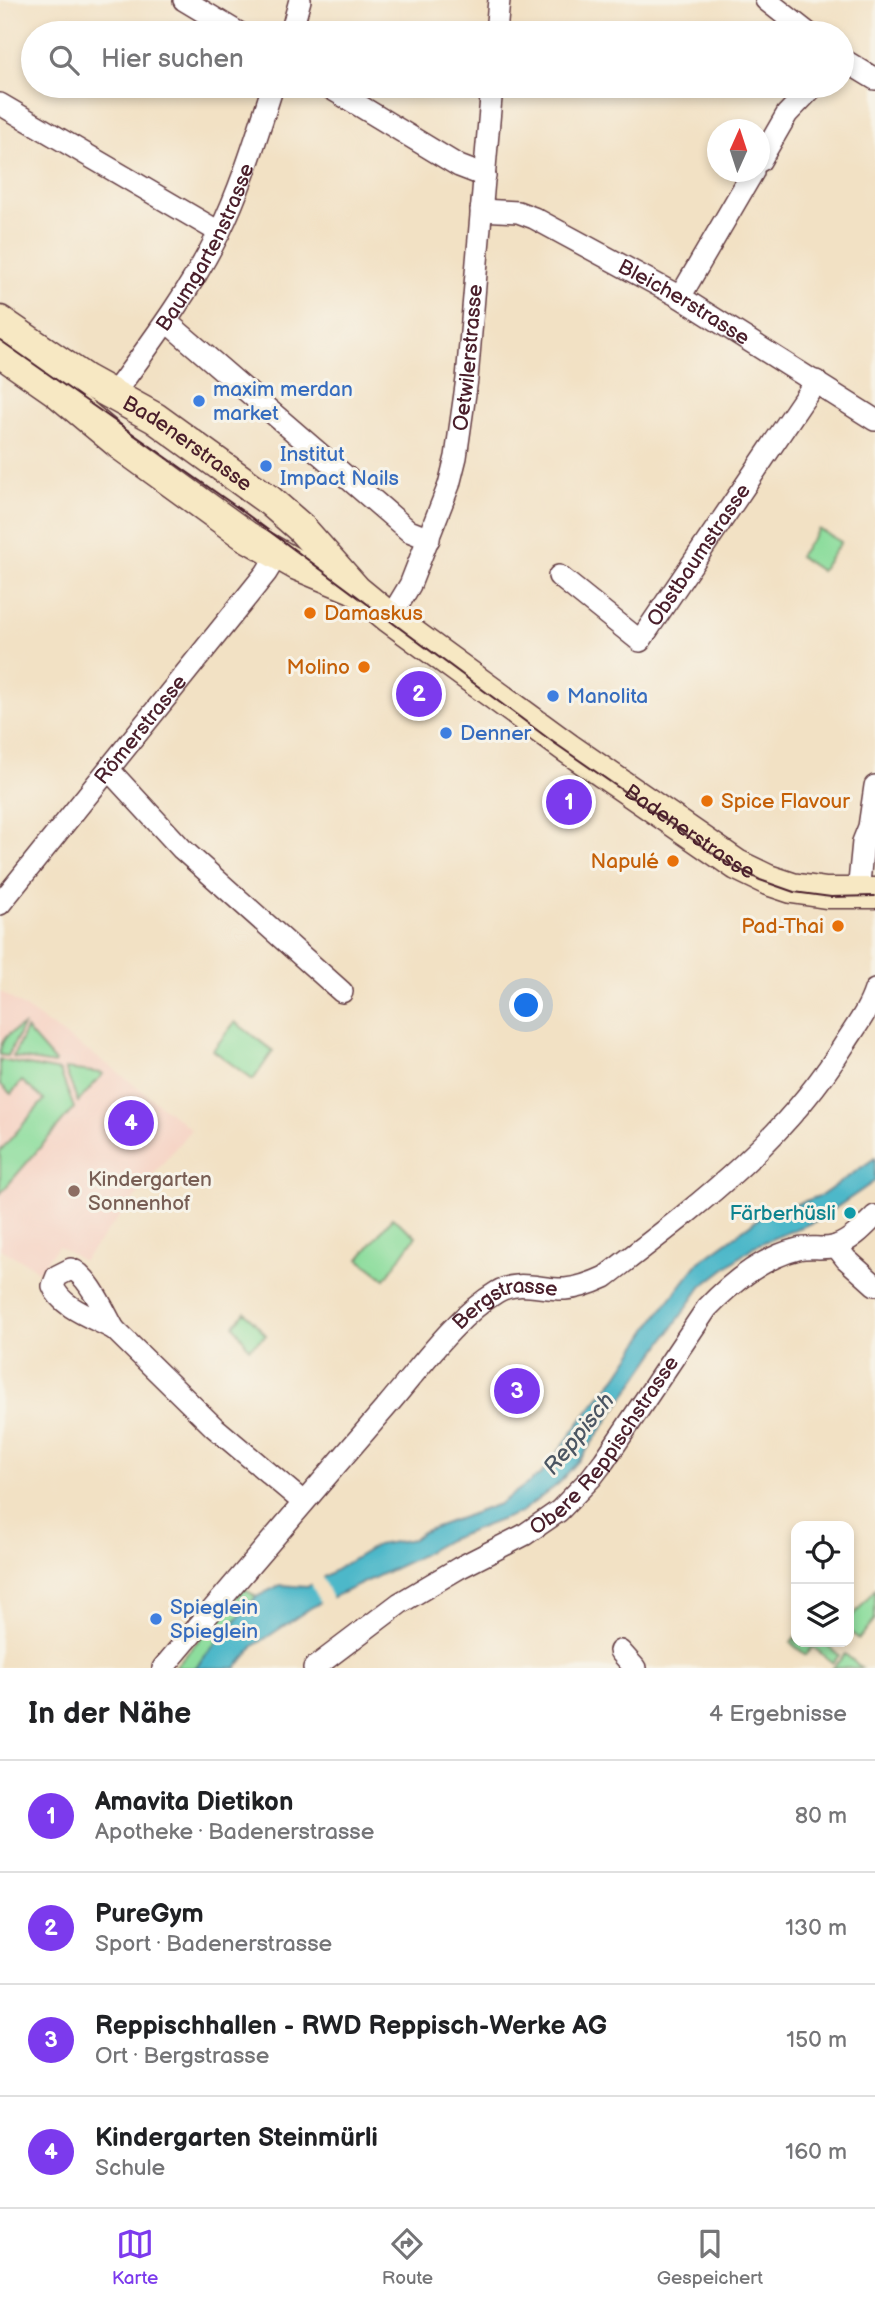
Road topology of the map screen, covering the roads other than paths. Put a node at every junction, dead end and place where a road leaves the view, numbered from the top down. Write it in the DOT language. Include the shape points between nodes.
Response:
graph roads {
  1 [pos="184,0"];
  2 [pos="300,0"];
  3 [pos="499,0"];
  4 [pos="766,0"];
  5 [pos="219,21"];
  6 [pos="294,21"];
  7 [pos="497,21"];
  8 [pos="793,21"];
  9 [pos="854,66"];
  10 [pos="875,79"];
  11 [pos="269,98"];
  12 [pos="347,98"];
  13 [pos="491,98"];
  14 [pos="802,98"];
  15 [pos="0,104"];
  16 [pos="770,144"];
  17 [pos="485,176"];
  18 [pos="747,182"];
  19 [pos="481,210"];
  20 [pos="219,232"];
  21 [pos="680,297"];
  22 [pos="0,321"];
  23 [pos="167,322"];
  24 [pos="0,352"];
  25 [pos="816,381"];
  26 [pos="113,395"];
  27 [pos="875,420"];
  28 [pos="104,430"];
  29 [pos="429,539"];
  30 [pos="277,555"];
  31 [pos="559,576"];
  32 [pos="356,590"];
  33 [pos="390,618"];
  34 [pos="108,770"];
  35 [pos="875,786"];
  36 [pos="866,893"];
  37 [pos="0,904"];
  38 [pos="875,990"];
  39 [pos="342,992"];
  40 [pos="875,1216"];
  41 [pos="836,1246"];
  42 [pos="875,1285"];
  43 [pos="114,1329"];
  44 [pos="303,1502"];
  45 [pos="620,1651"];
  46 [pos="163,1668"];
  47 [pos="314,1668"];
  48 [pos="635,1668"];
  1 -- 5 [label="street"];
  2 -- 6 [label="street"];
  3 -- 7 [label="street"];
  4 -- 8 [label="street"];
  9 -- 10 [label="street"];
  11 -- 20 [label="street, Baumgartenstrasse"];
  12 -- 17 [label="street" via="459,166"];
  13 -- 17 [label="street, Oetwilerstrasse"];
  14 -- 16 [label="street"];
  15 -- 20 [label="street"];
  17 -- 19 [label="street, Oetwilerstrasse"];
  18 -- 21 [label="street"];
  19 -- 21 [label="street, Bleicherstrasse" via="519,212 534,218"];
  19 -- 29 [label="street, Oetwilerstrasse" via="456,457"];
  20 -- 23 [label="street, Baumgartenstrasse"];
  21 -- 25 [label="street, Bleicherstrasse"];
  22 -- 26 [label="main road, Badenerstrasse"];
  23 -- 26 [label="street, Baumgartenstrasse"];
  23 -- 29 [label="street" via="409,531"];
  24 -- 28 [label="main road, Badenerstrasse"];
  25 -- 27 [label="street, Bleicherstrasse"];
  25 -- 31 [label="street, Obstbaumstrasse" via="640,641"];
  26 -- 28 [label="main road"];
  26 -- 32 [label="main road, Badenerstrasse" via="155,418 280,509"];
  28 -- 30 [label="main road, Badenerstrasse"];
  29 -- 33 [label="street, Oetwilerstrasse"];
  30 -- 32 [label="main road, Badenerstrasse"];
  30 -- 34 [label="street, Römerstrasse"];
  32 -- 33 [label="main road, Badenerstrasse"];
  33 -- 36 [label="main road, Badenerstrasse" via="737,865 792,888"];
  34 -- 37 [label="street, Römerstrasse"];
  34 -- 39 [label="street" via="182,849"];
  35 -- 36 [label="street" via="863,842"];
  38 -- 44 [label="street, Bergstrasse" via="815,1089 712,1194 605,1278 563,1289 520,1285 500,1290 476,1306"];
  40 -- 41 [label="street, Obere Reppischstrasse" via="860,1232"];
  41 -- 42 [label="street"];
  41 -- 47 [label="street, Obere Reppischstrasse" via="798,1249 768,1261 728,1287 707,1308 598,1469 559,1511 400,1602"];
  43 -- 44 [label="street" via="214,1427"];
  44 -- 46 [label="street, Bergstrasse"];
  45 -- 48 [label="street"];
}
